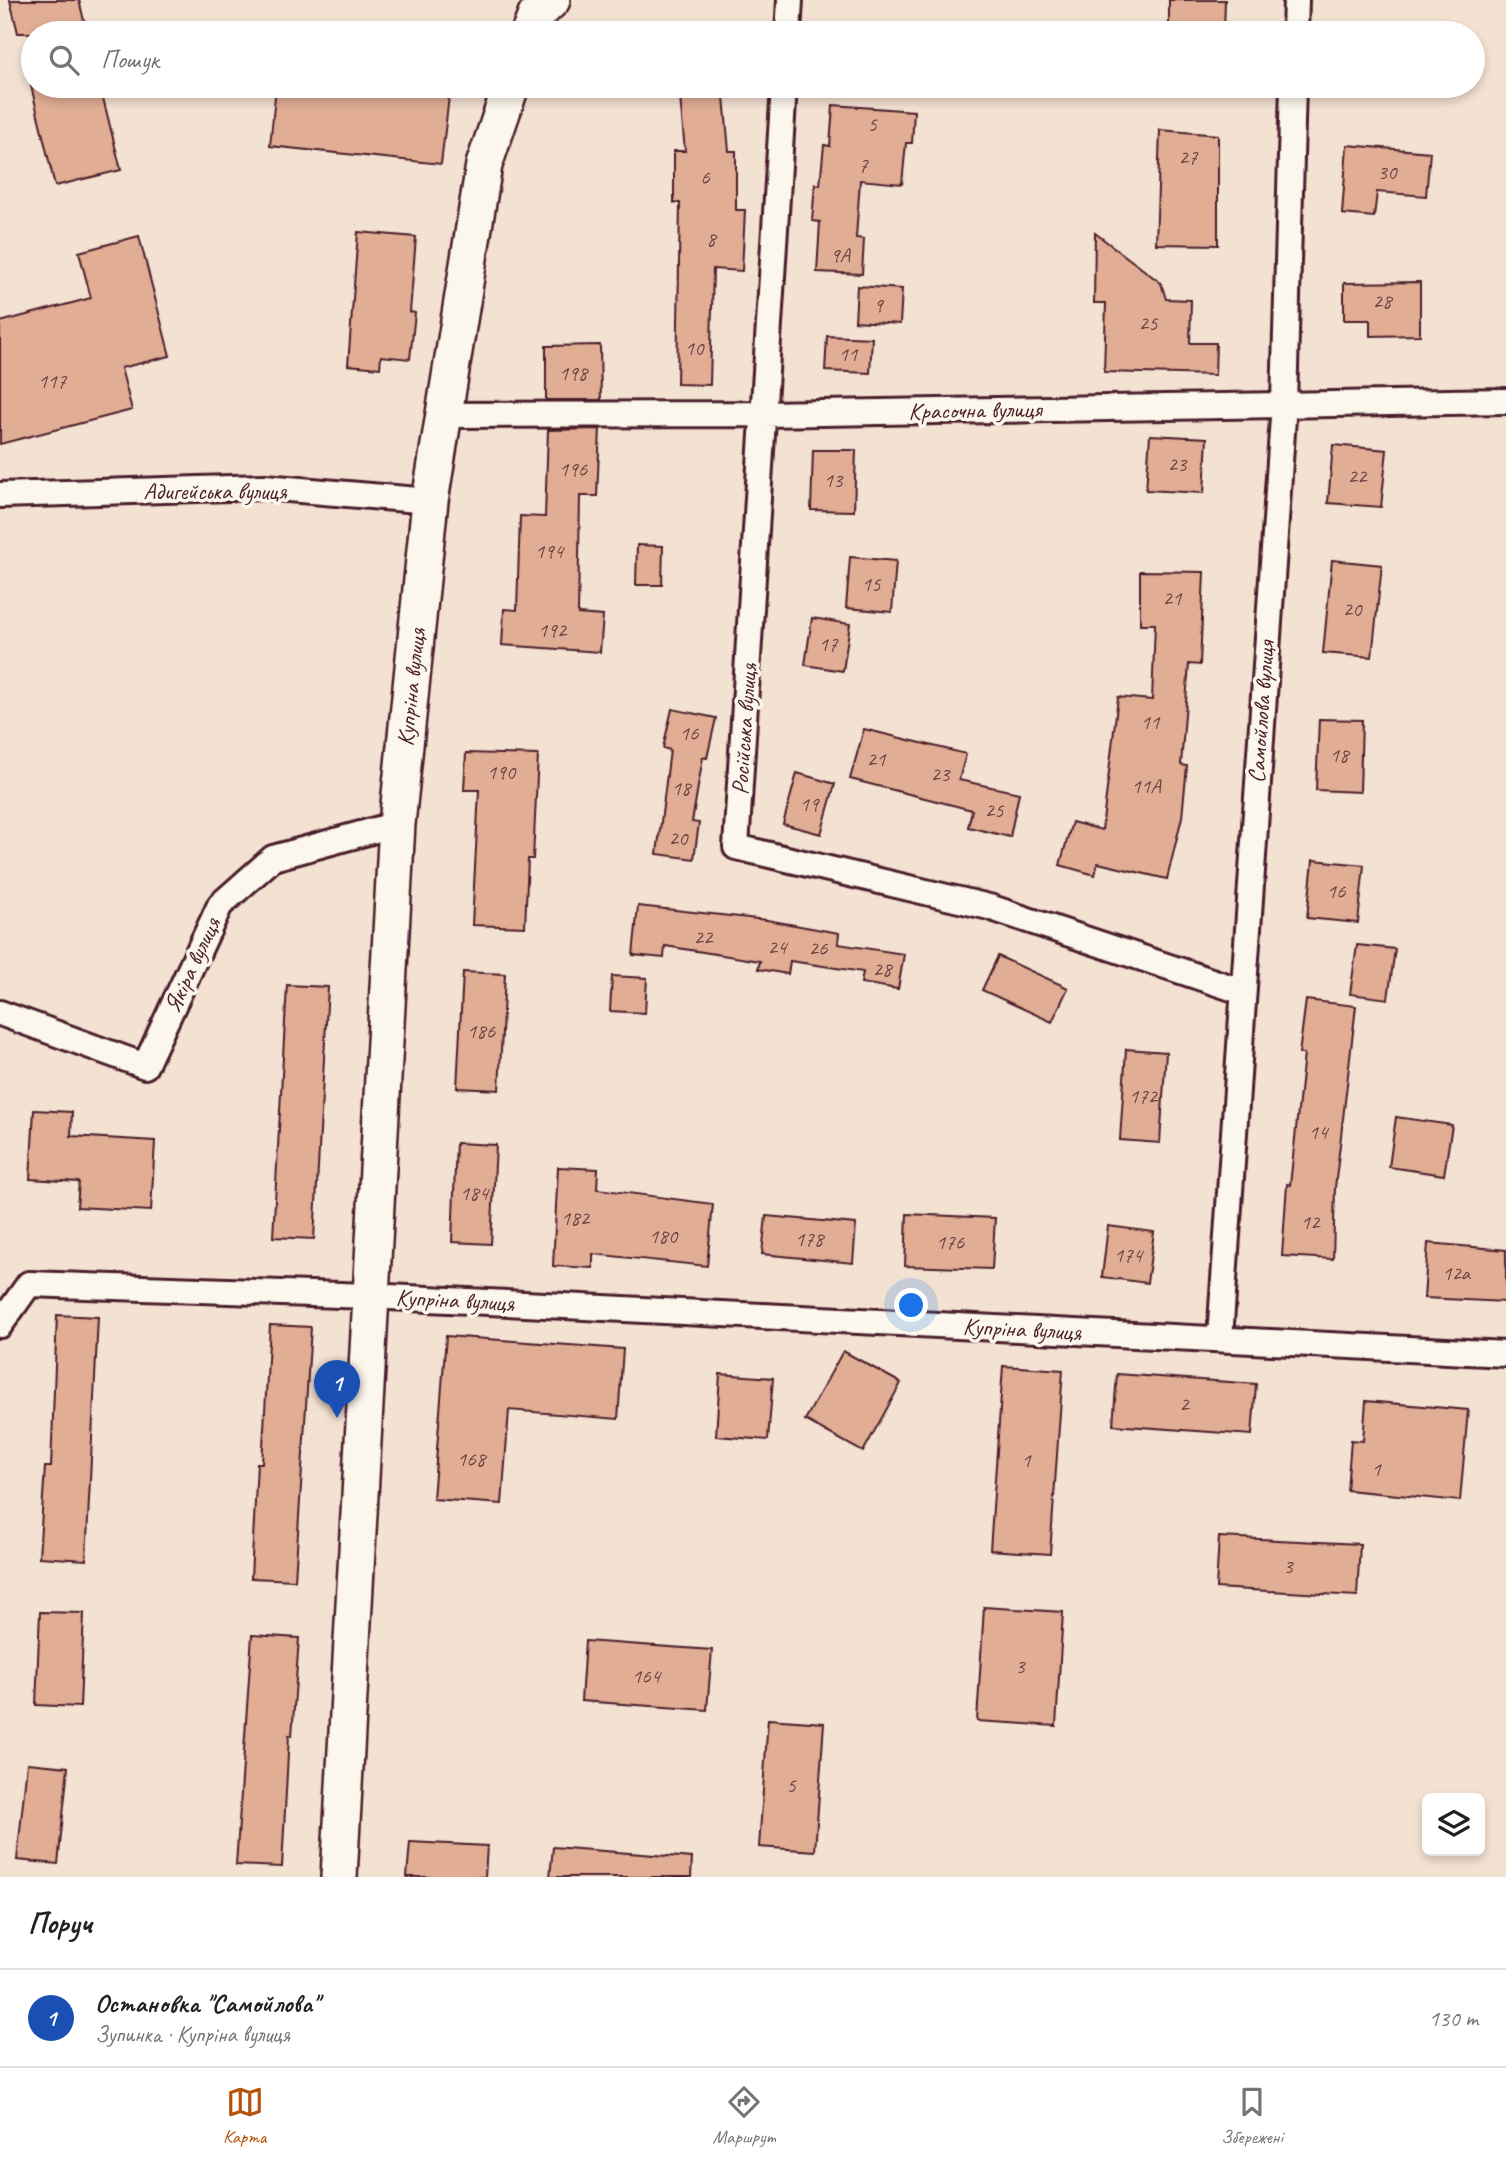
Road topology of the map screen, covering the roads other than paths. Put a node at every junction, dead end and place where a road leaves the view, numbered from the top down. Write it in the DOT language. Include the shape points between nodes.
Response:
graph roads {
  1 [pos="552,0"];
  2 [pos="790,0"];
  3 [pos="1296,0"];
  4 [pos="534,21"];
  5 [pos="789,21"];
  6 [pos="1295,21"];
  7 [pos="507,98"];
  8 [pos="784,98"];
  9 [pos="1293,98"];
  10 [pos="1506,401"];
  11 [pos="1283,403"];
  12 [pos="764,414"];
  13 [pos="444,415"];
  14 [pos="0,495"];
  15 [pos="430,501"];
  16 [pos="397,824"];
  17 [pos="1241,991"];
  18 [pos="0,1013"];
  19 [pos="369,1296"];
  20 [pos="0,1325"];
  21 [pos="1220,1338"];
  22 [pos="1506,1354"];
  23 [pos="339,1877"];
  1 -- 4 [label="main road"];
  2 -- 5 [label="street"];
  3 -- 6 [label="street"];
  7 -- 13 [label="main road, Купріна вулиця" via="484,165"];
  8 -- 12 [label="street, Російська вулиця"];
  9 -- 11 [label="street, Самойлова вулиця"];
  10 -- 11 [label="street, Красочна вулиця"];
  11 -- 12 [label="street, Красочна вулиця"];
  11 -- 17 [label="street, Самойлова вулиця"];
  12 -- 13 [label="street, Красочна вулиця"];
  12 -- 17 [label="street, Російська вулиця" via="736,848 989,906"];
  13 -- 15 [label="main road, Купріна вулиця"];
  14 -- 15 [label="street, Адигейська вулиця" via="265,488"];
  15 -- 16 [label="main road, Купріна вулиця"];
  16 -- 18 [label="street, Якіра вулиця" via="273,858 220,905 145,1066"];
  16 -- 19 [label="main road, Купріна вулиця"];
  17 -- 21 [label="street, Самойлова вулиця"];
  19 -- 20 [label="street, Купріна вулиця" via="29,1284"];
  19 -- 21 [label="street, Купріна вулиця"];
  19 -- 23 [label="main road, Купріна вулиця"];
  21 -- 22 [label="street, Купріна вулиця"];
}
